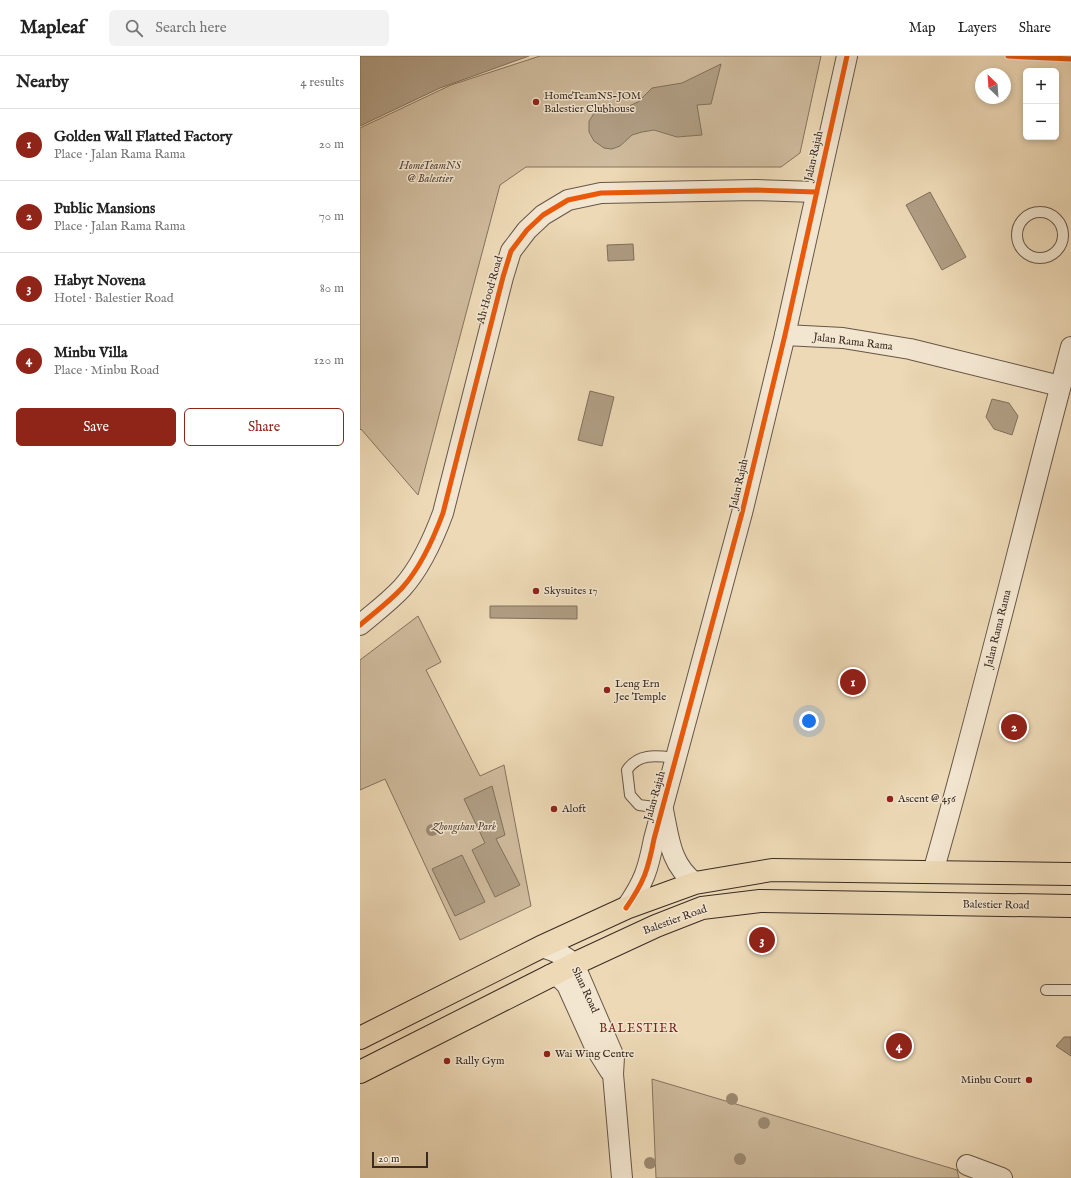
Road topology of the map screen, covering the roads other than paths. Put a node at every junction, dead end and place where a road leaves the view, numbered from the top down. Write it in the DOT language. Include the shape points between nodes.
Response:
graph roads {
  1 [pos="847,56"];
  2 [pos="816,192"];
  3 [pos="1067,235"];
  4 [pos="1066,247"];
  5 [pos="785,335"];
  6 [pos="1071,347"];
  7 [pos="1060,386"];
  8 [pos="360,625"];
  9 [pos="677,758"];
  10 [pos="662,808"];
  11 [pos="933,872"];
  12 [pos="1071,874"];
  13 [pos="695,883"];
  14 [pos="1071,906"];
  15 [pos="626,908"];
  16 [pos="541,948"];
  17 [pos="574,964"];
  18 [pos="550,975"];
  19 [pos="1046,990"];
  20 [pos="1071,990"];
  21 [pos="360,1038"];
  22 [pos="360,1072"];
  23 [pos="613,1074"];
  24 [pos="967,1166"];
  25 [pos="622,1178"];
  26 [pos="1002,1178"];
  1 -- 2 [label="street, Jalan Rajah"];
  2 -- 5 [label="street, Jalan Rajah"];
  2 -- 8 [label="street, Ah Hood Road" via="756,190 601,193 568,200 544,215 527,230 512,251 503,277 443,513 434,539 402,588"];
  3 -- 4 [label="lane"];
  3 -- 4 [label="lane" via="1056,217 1043,211 1028,214 1017,225 1016,240 1024,253 1038,259"];
  5 -- 7 [label="street, Jalan Rama Rama" via="843,338 910,349"];
  5 -- 9 [label="street, Jalan Rajah" via="742,513"];
  6 -- 7 [label="street, Jalan Rama Rama"];
  7 -- 11 [label="street, Jalan Rama Rama" via="976,718"];
  9 -- 10 [label="street, Jalan Rajah"];
  9 -- 10 [label="lane" via="654,755 641,758 632,763 627,770 630,794 639,805"];
  10 -- 13 [label="street, Jalan Rajah" via="674,859 684,874"];
  10 -- 15 [label="street, Jalan Rajah" via="649,866 641,887"];
  11 -- 12 [label="main road"];
  11 -- 13 [label="main road" via="772,870"];
  13 -- 15 [label="main road"];
  14 -- 17 [label="main road, Balestier Road" via="760,900 702,908"];
  15 -- 16 [label="main road"];
  16 -- 17 [label="street, Shan Road" via="555,951"];
  16 -- 21 [label="main road"];
  17 -- 18 [label="main road, Balestier Road"];
  17 -- 23 [label="street, Shan Road" via="614,1057"];
  18 -- 22 [label="main road, Balestier Road"];
  18 -- 23 [label="street, Shan Road" via="560,978 567,986 595,1047"];
  19 -- 20 [label="lane"];
  23 -- 25 [label="street, Shan Road"];
  24 -- 26 [label="street"];
}
